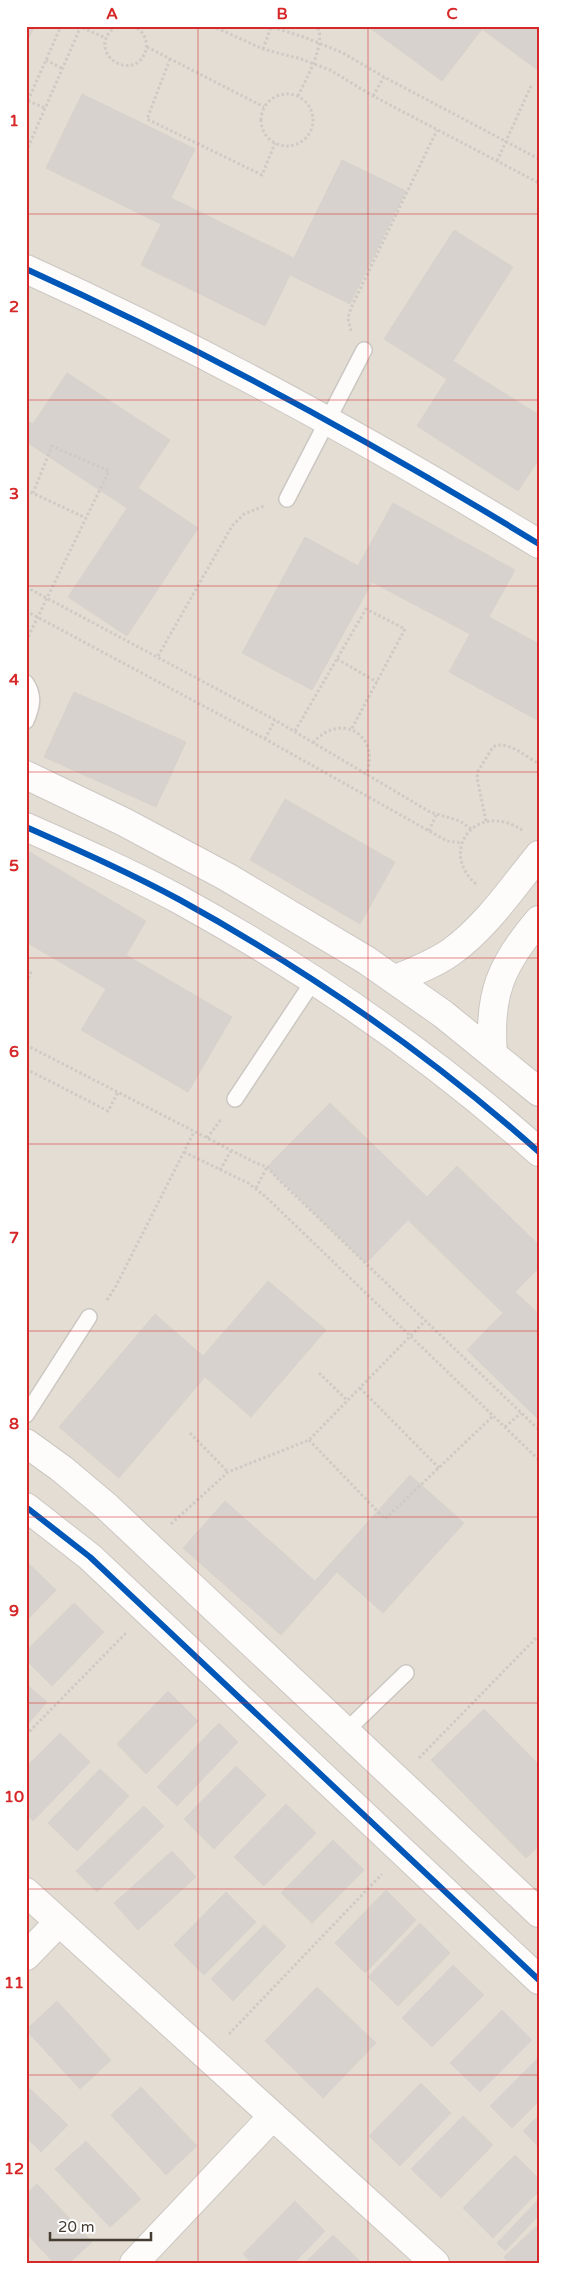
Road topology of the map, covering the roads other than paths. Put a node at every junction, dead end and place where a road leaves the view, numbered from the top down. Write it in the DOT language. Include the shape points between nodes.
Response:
graph roads {
  1 [pos="26,269"];
  2 [pos="364,350"];
  3 [pos="327,421"];
  4 [pos="287,499"];
  5 [pos="539,544"];
  6 [pos="26,682"];
  7 [pos="26,721"];
  8 [pos="26,775"];
  9 [pos="26,827"];
  10 [pos="532,844"];
  11 [pos="504,897"];
  12 [pos="539,912"];
  13 [pos="539,920"];
  14 [pos="396,979"];
  15 [pos="314,980"];
  16 [pos="494,1053"];
  17 [pos="539,1092"];
  18 [pos="236,1099"];
  19 [pos="539,1152"];
  20 [pos="89,1317"];
  21 [pos="26,1415"];
  22 [pos="26,1443"];
  23 [pos="26,1507"];
  24 [pos="406,1673"];
  25 [pos="346,1731"];
  26 [pos="26,1892"];
  27 [pos="539,1913"];
  28 [pos="59,1922"];
  29 [pos="26,1956"];
  30 [pos="539,1980"];
  31 [pos="273,2116"];
  32 [pos="134,2263"];
  33 [pos="435,2263"];
  1 -- 3 [label="street" via="166,336"];
  2 -- 3 [label="lane"];
  3 -- 4 [label="lane"];
  3 -- 5 [label="street"];
  6 -- 7 [label="lane" via="33,700"];
  8 -- 14 [label="street" via="124,822 226,877"];
  9 -- 15 [label="street" via="178,899"];
  10 -- 11 [label="street"];
  11 -- 12 [label="street"];
  11 -- 14 [label="street" via="474,932 451,952"];
  13 -- 16 [label="street" via="504,969 492,1010"];
  14 -- 16 [label="street"];
  15 -- 18 [label="lane"];
  15 -- 19 [label="street" via="420,1054 496,1113"];
  16 -- 17 [label="street"];
  20 -- 21 [label="lane"];
  22 -- 25 [label="street" via="62,1469 148,1545"];
  23 -- 30 [label="street" via="90,1556"];
  24 -- 25 [label="lane"];
  25 -- 27 [label="street"];
  26 -- 28 [label="street"];
  28 -- 29 [label="street"];
  28 -- 31 [label="street"];
  31 -- 32 [label="street"];
  31 -- 33 [label="street"];
}
